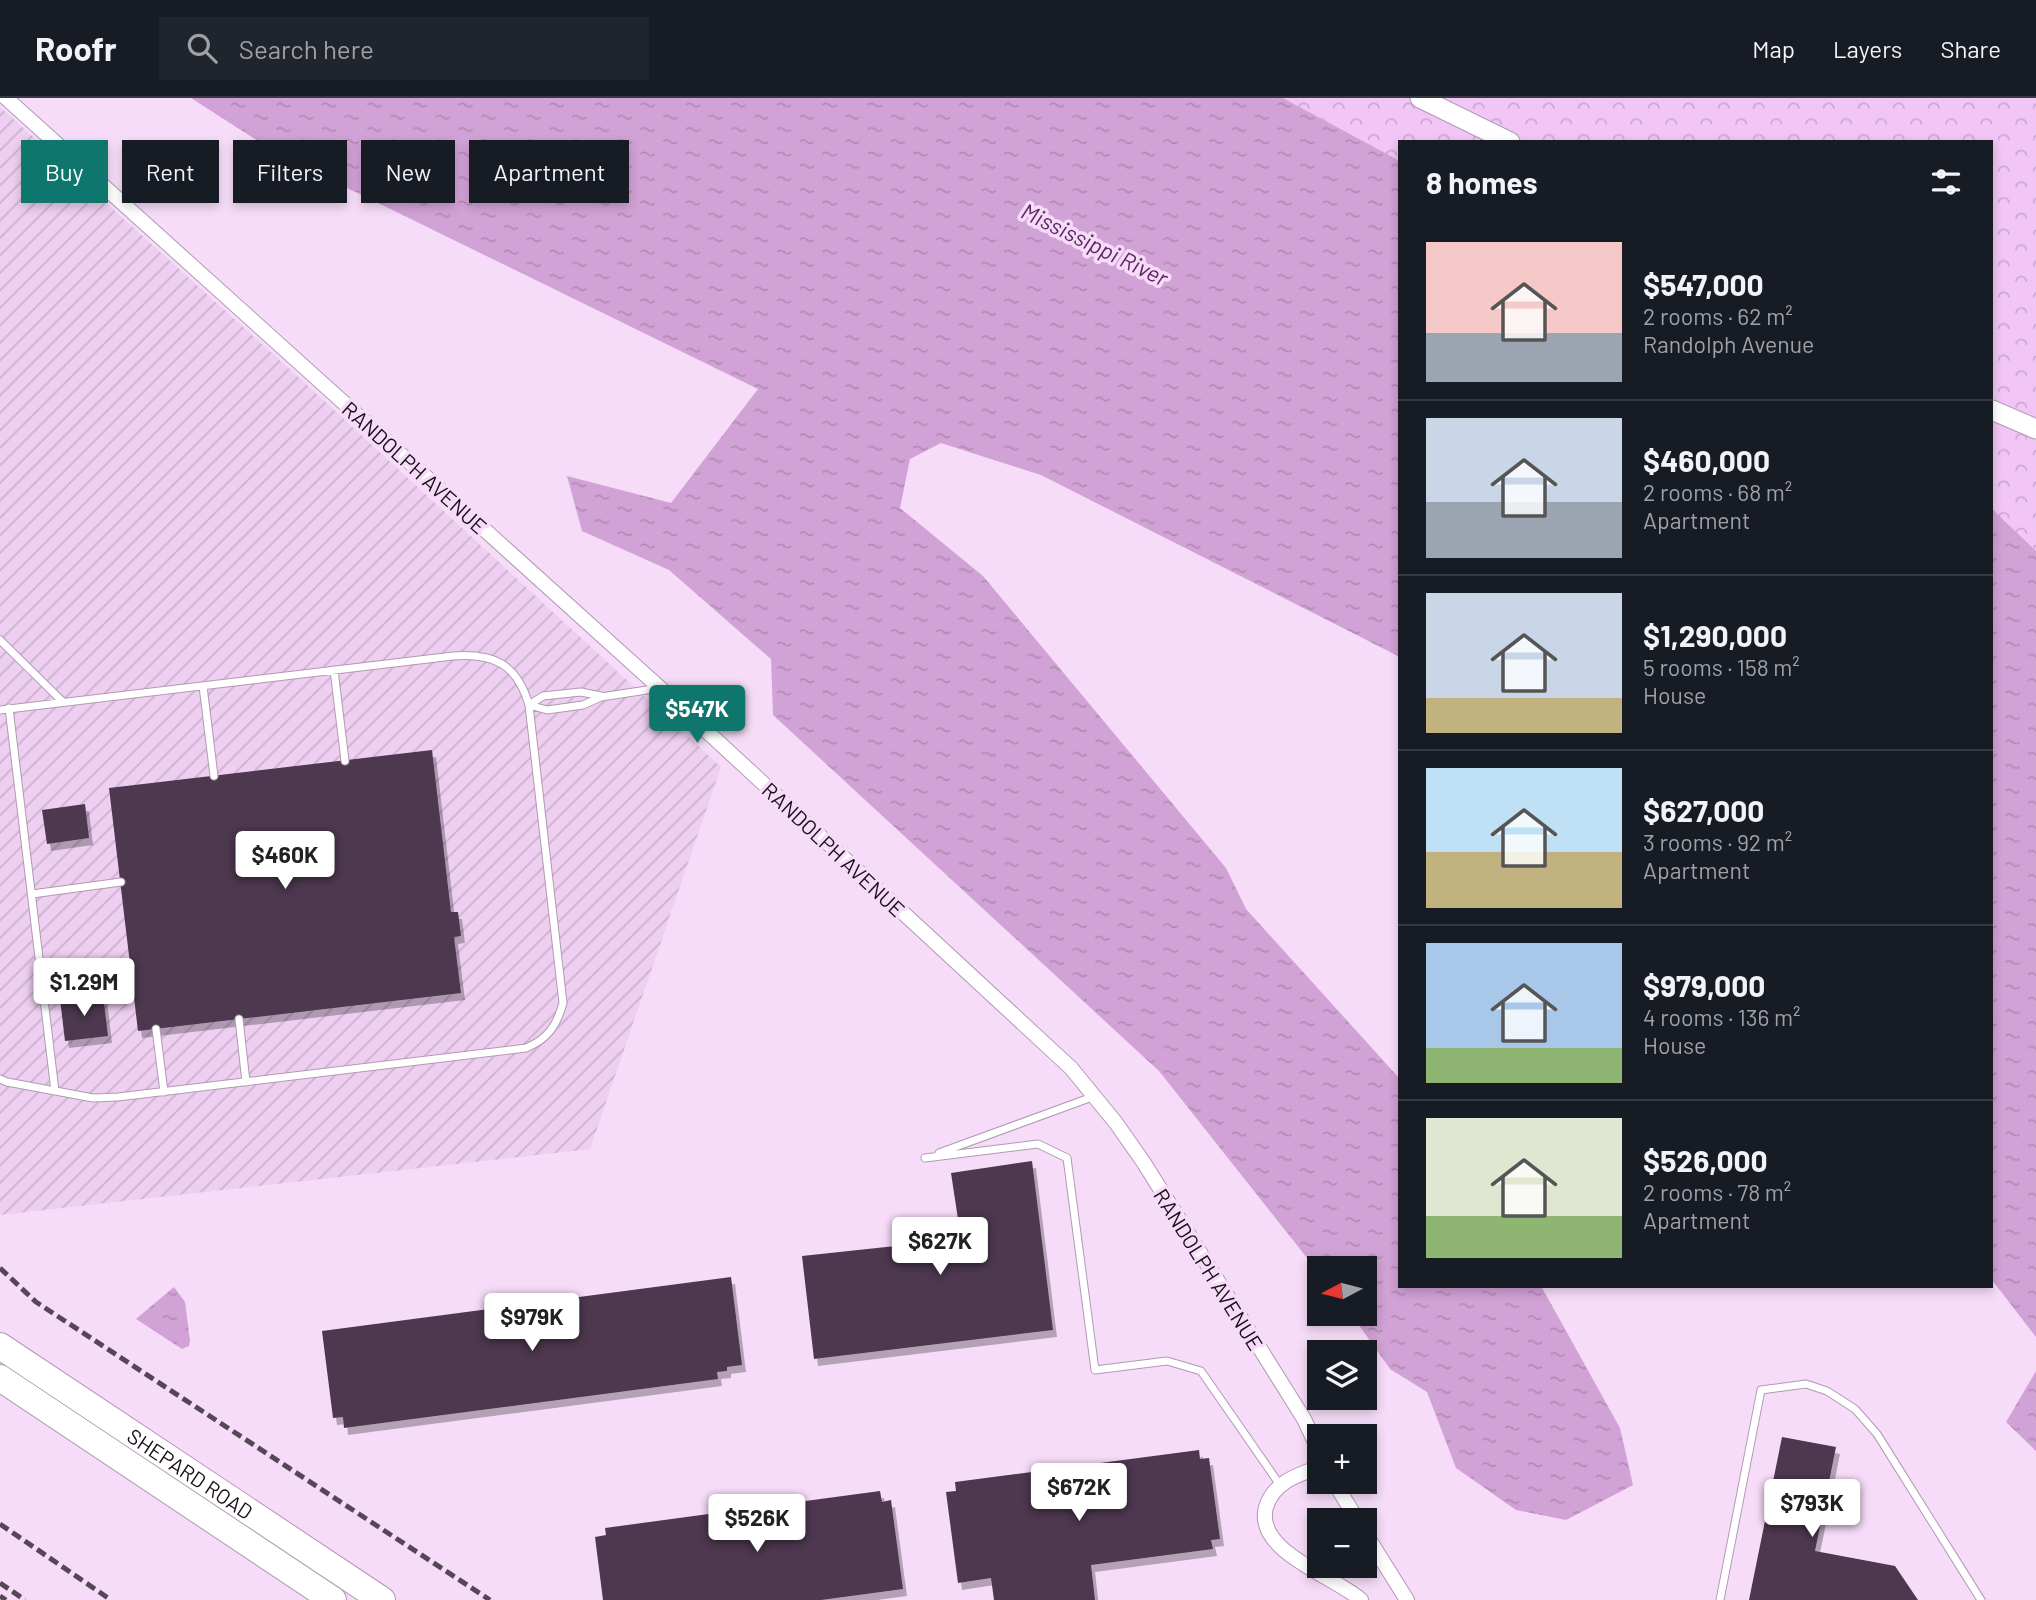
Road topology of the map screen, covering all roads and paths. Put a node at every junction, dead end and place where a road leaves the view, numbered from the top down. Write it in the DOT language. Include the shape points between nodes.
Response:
graph roads {
  1 [pos="6,98"];
  2 [pos="1420,98"];
  3 [pos="1506,140"];
  4 [pos="1993,410"];
  5 [pos="2036,429"];
  6 [pos="0,640"];
  7 [pos="334,670"];
  8 [pos="203,685"];
  9 [pos="660,688"];
  10 [pos="601,697"];
  11 [pos="63,702"];
  12 [pos="529,705"];
  13 [pos="9,708"];
  14 [pos="0,710"];
  15 [pos="345,761"];
  16 [pos="214,776"];
  17 [pos="121,882"];
  18 [pos="32,894"];
  19 [pos="239,1019"];
  20 [pos="156,1029"];
  21 [pos="0,1079"];
  22 [pos="247,1082"];
  23 [pos="55,1091"];
  24 [pos="164,1092"];
  25 [pos="1095,1096"];
  26 [pos="0,1346"];
  27 [pos="0,1378"];
  28 [pos="1307,1425"];
  29 [pos="1307,1471"];
  30 [pos="1280,1485"];
  31 [pos="1377,1551"];
  32 [pos="333,1600"];
  33 [pos="382,1600"];
  34 [pos="1361,1600"];
  35 [pos="1407,1600"];
  36 [pos="1720,1600"];
  37 [pos="1981,1600"];
  1 -- 9 [label="street, RANDOLPH AVENUE"];
  2 -- 3 [label="street"];
  4 -- 5 [label="street"];
  6 -- 11 [label="lane"];
  7 -- 8 [label="lane"];
  7 -- 12 [label="lane" via="472,655 515,672"];
  7 -- 15 [label="lane"];
  8 -- 11 [label="lane"];
  8 -- 16 [label="lane"];
  9 -- 10 [label="lane"];
  9 -- 25 [label="street, RANDOLPH AVENUE" via="1042,1040"];
  10 -- 12 [label="lane" via="583,705 547,709"];
  10 -- 12 [label="lane" via="581,692 543,696"];
  11 -- 13 [label="lane"];
  12 -- 22 [label="lane" via="563,994 558,1019 549,1034 526,1048"];
  13 -- 14 [label="lane"];
  13 -- 18 [label="lane"];
  17 -- 18 [label="lane"];
  18 -- 23 [label="lane"];
  19 -- 22 [label="lane"];
  20 -- 24 [label="lane"];
  21 -- 23 [label="lane"];
  22 -- 24 [label="lane"];
  23 -- 24 [label="lane" via="104,1098"];
  25 -- 28 [label="street, RANDOLPH AVENUE" via="1144,1163"];
  25 -- 30 [label="lane" via="925,1158 1038,1144 1067,1158 1095,1370 1167,1361 1200,1371"];
  26 -- 33 [label="highway, SHEPARD ROAD"];
  27 -- 32 [label="highway, SHEPARD ROAD"];
  29 -- 30 [label="street"];
  30 -- 34 [label="street" via="1265,1512 1267,1530 1275,1543"];
  31 -- 35 [label="street"];
  36 -- 37 [label="lane" via="1761,1390 1806,1384 1855,1409 1877,1434"];
}
